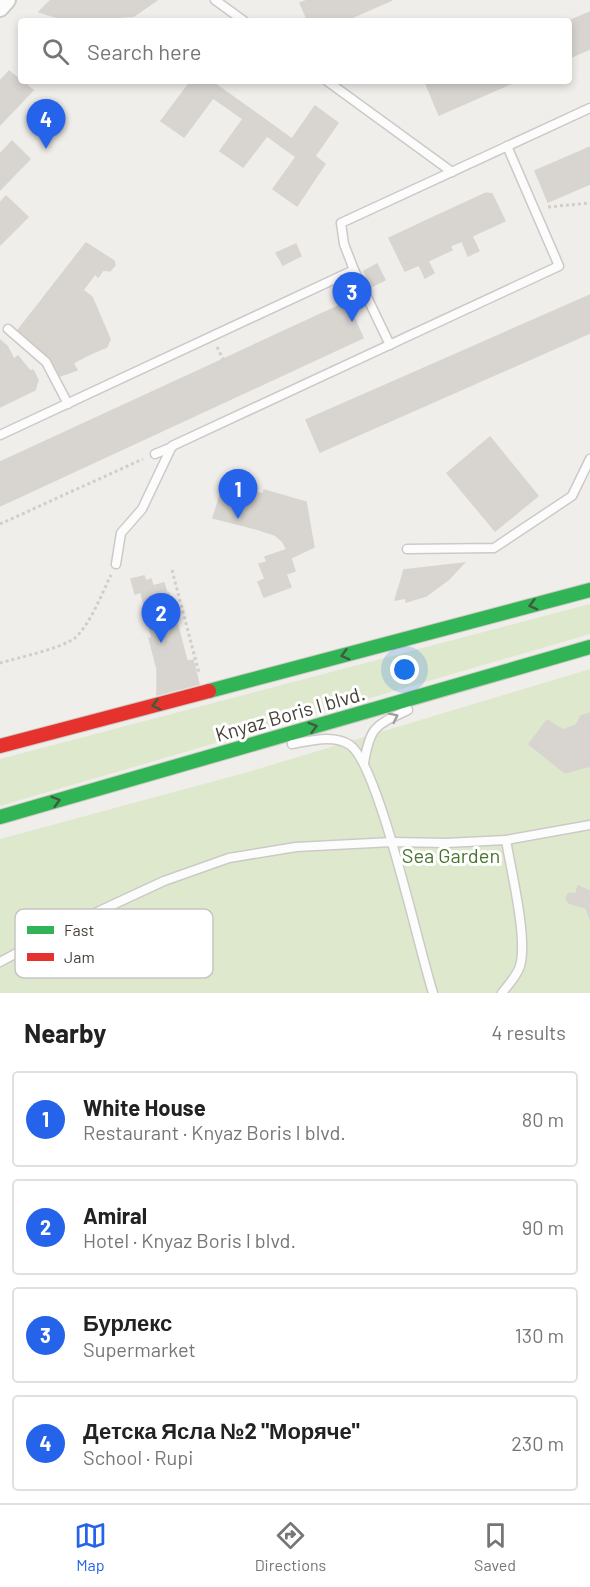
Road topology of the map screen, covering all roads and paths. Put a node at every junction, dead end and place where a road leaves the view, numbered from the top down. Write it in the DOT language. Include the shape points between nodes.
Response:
graph roads {
  1 [pos="7,0"];
  2 [pos="215,0"];
  3 [pos="0,8"];
  4 [pos="240,18"];
  5 [pos="331,84"];
  6 [pos="590,108"];
  7 [pos="507,146"];
  8 [pos="452,172"];
  9 [pos="590,203"];
  10 [pos="535,208"];
  11 [pos="354,270"];
  12 [pos="8,329"];
  13 [pos="390,345"];
  14 [pos="68,404"];
  15 [pos="0,435"];
  16 [pos="172,446"];
  17 [pos="155,454"];
  18 [pos="590,459"];
  19 [pos="0,524"];
  20 [pos="407,549"];
  21 [pos="116,564"];
  22 [pos="172,570"];
  23 [pos="590,590"];
  24 [pos="590,646"];
  25 [pos="0,663"];
  26 [pos="200,676"];
  27 [pos="472,681"];
  28 [pos="287,745"];
  29 [pos="0,746"];
  30 [pos="277,747"];
  31 [pos="201,759"];
  32 [pos="364,763"];
  33 [pos="0,817"];
  34 [pos="590,825"];
  35 [pos="506,840"];
  36 [pos="392,842"];
  37 [pos="104,909"];
  38 [pos="15,954"];
  39 [pos="0,962"];
  40 [pos="433,993"];
  41 [pos="502,993"];
  1 -- 3 [label="street"];
  2 -- 4 [label="lane"];
  5 -- 8 [label="lane"];
  6 -- 7 [label="lane"];
  7 -- 8 [label="lane"];
  7 -- 10 [label="lane"];
  8 -- 11 [label="lane" via="341,223"];
  9 -- 10 [label="path"];
  10 -- 13 [label="lane" via="559,266"];
  11 -- 13 [label="lane"];
  11 -- 14 [label="lane"];
  12 -- 14 [label="lane" via="46,362"];
  13 -- 16 [label="lane"];
  14 -- 15 [label="lane"];
  16 -- 17 [label="lane"];
  16 -- 21 [label="lane" via="142,509 121,533"];
  17 -- 19 [label="path"];
  18 -- 20 [label="lane" via="572,496 494,548"];
  21 -- 25 [label="path" via="93,613 75,638"];
  22 -- 26 [label="path"];
  23 -- 29 [label="main road, Knyaz Boris I blvd., one-way"];
  24 -- 27 [label="main road, Knyaz Boris I blvd."];
  31 -- 27 [label="main road, Knyaz Boris I blvd., one-way"];
  32 -- 27 [label="lane, one-way" via="369,737 378,725"];
  28 -- 32 [label="lane" via="335,739 353,748"];
  30 -- 31 [label="lane"];
  33 -- 31 [label="main road, Knyaz Boris I blvd., one-way"];
  32 -- 36 [label="lane"];
  34 -- 35 [label="lane"];
  35 -- 36 [label="lane"];
  35 -- 41 [label="lane" via="522,933 518,972"];
  36 -- 37 [label="lane" via="297,847 229,858 164,881"];
  36 -- 40 [label="lane"];
  38 -- 39 [label="lane"];
}
